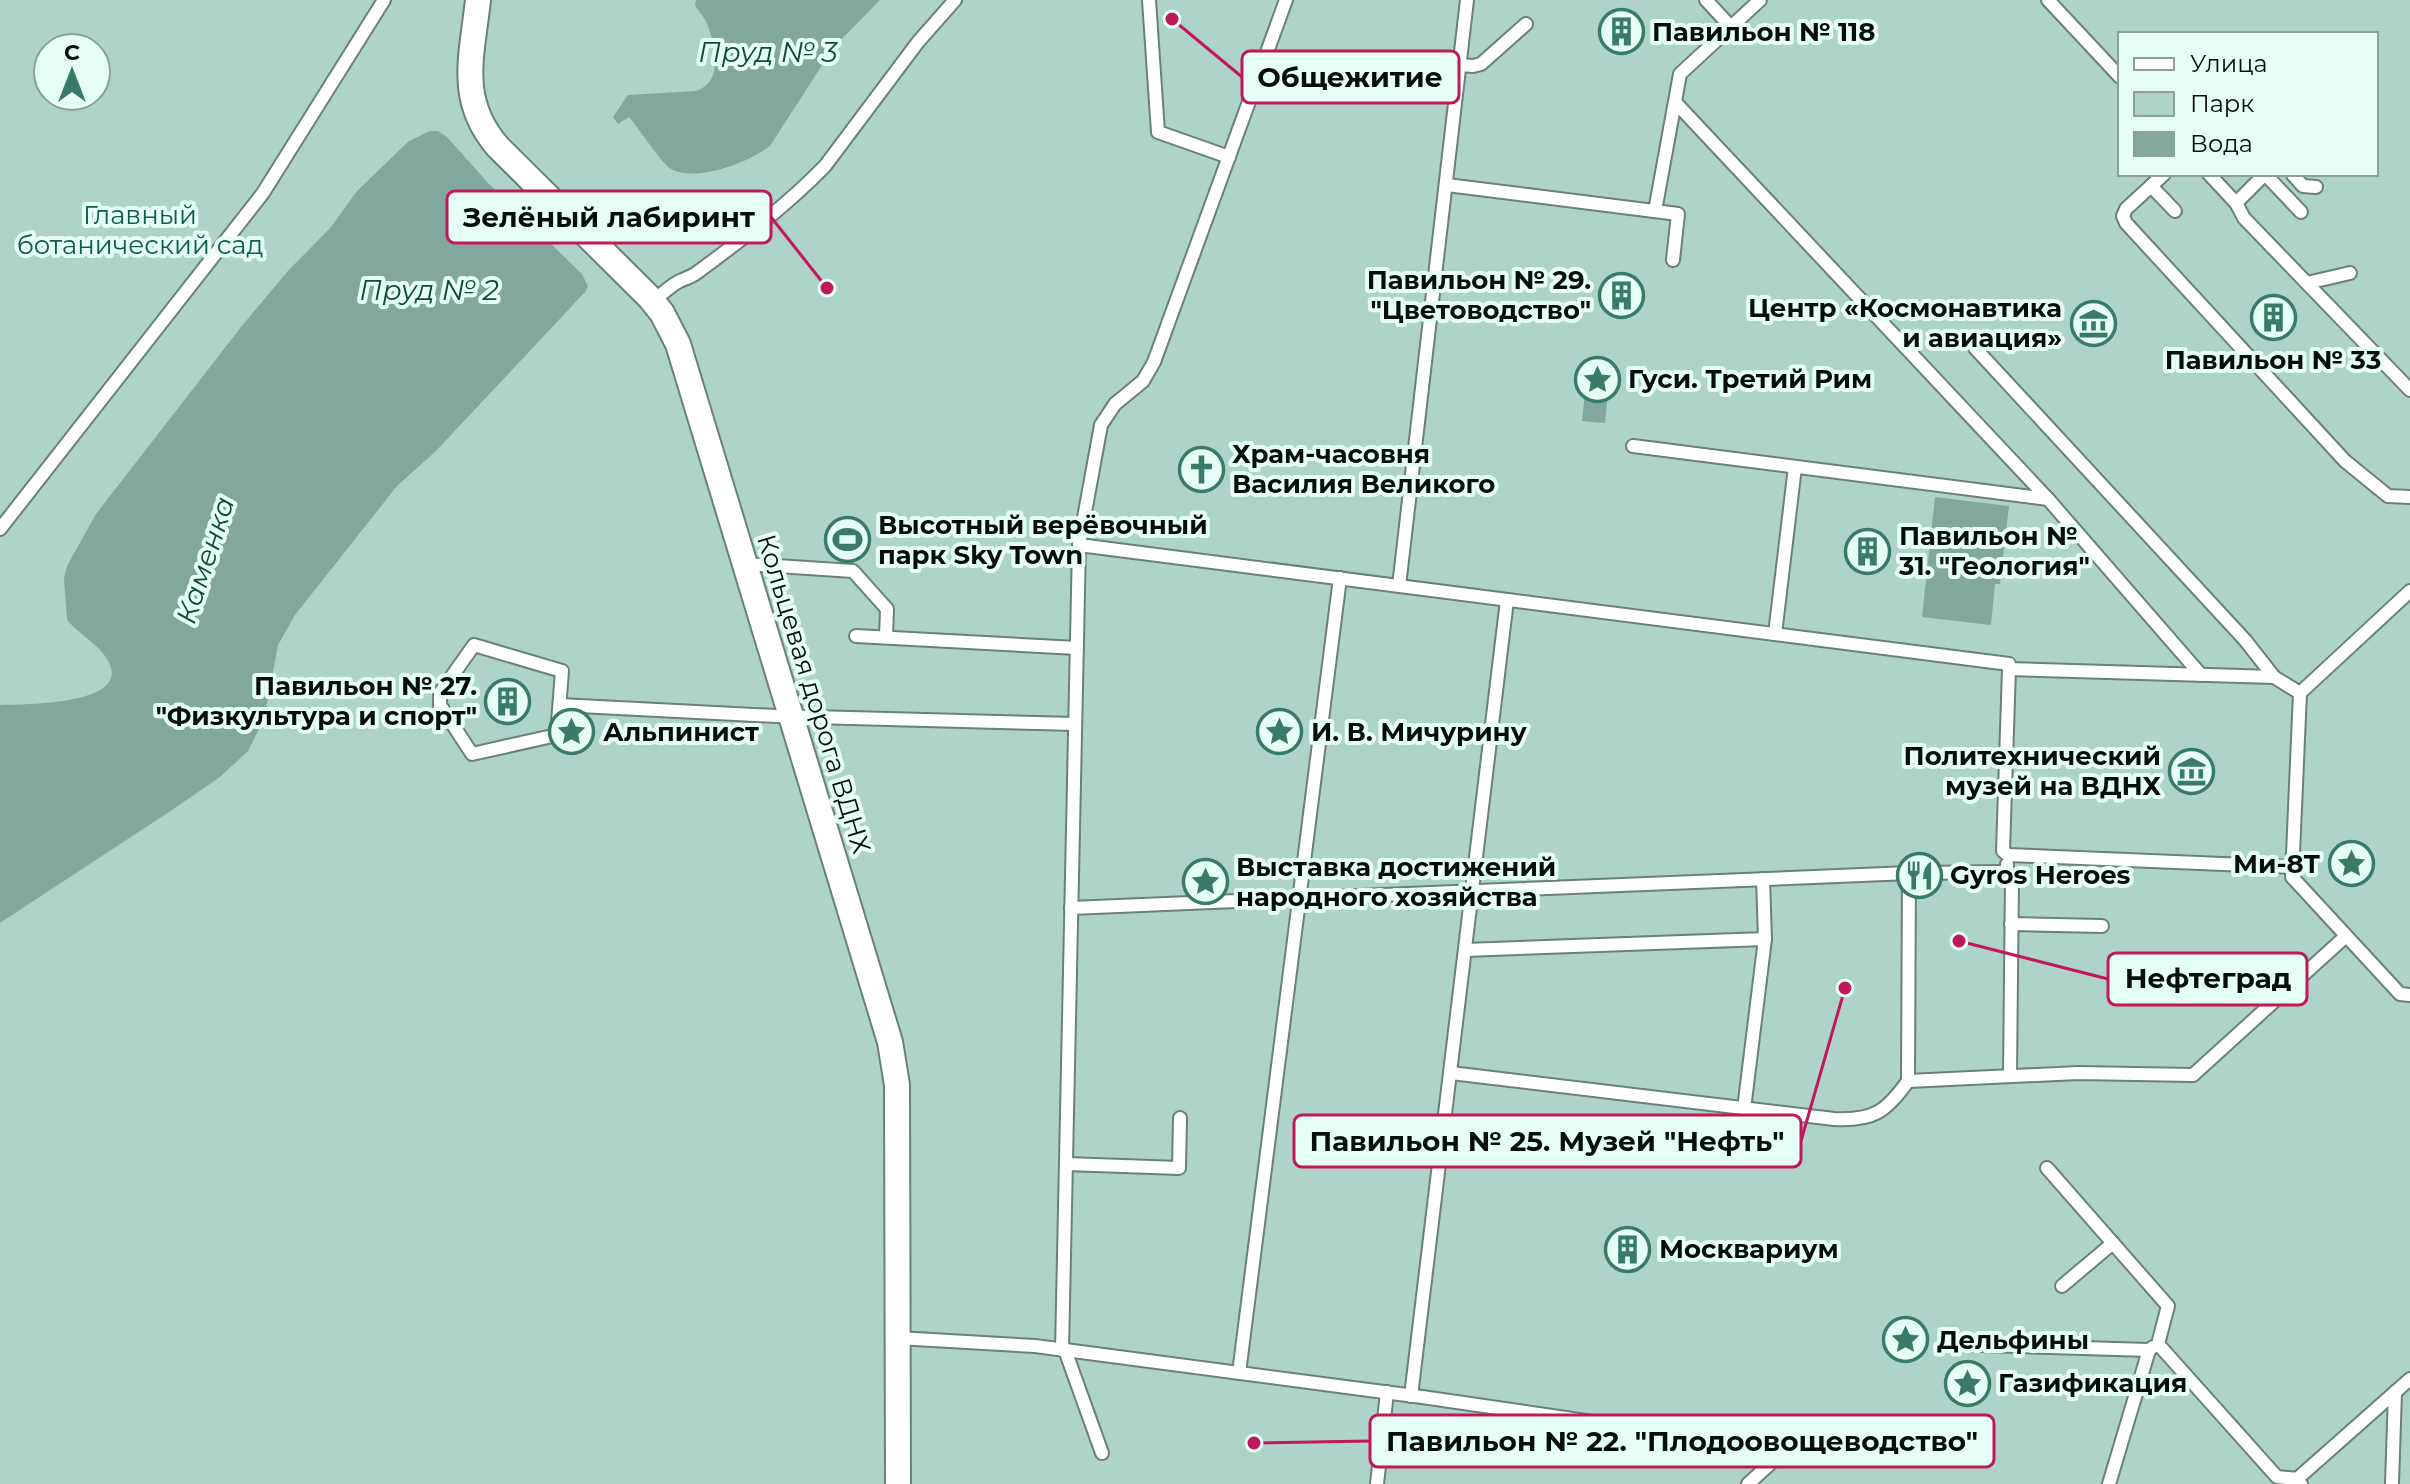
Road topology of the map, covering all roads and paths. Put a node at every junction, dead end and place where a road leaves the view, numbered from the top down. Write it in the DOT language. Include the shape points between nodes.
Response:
graph roads {
  1 [pos="384,0"];
  2 [pos="478,0"];
  3 [pos="955,0"];
  4 [pos="1149,0"];
  5 [pos="1286,0"];
  6 [pos="1467,0"];
  7 [pos="1706,0"];
  8 [pos="1760,0"];
  9 [pos="2048,0"];
  10 [pos="1526,24"];
  11 [pos="1731,27"];
  12 [pos="1460,65"];
  13 [pos="2118,75"];
  14 [pos="1675,102"];
  15 [pos="1229,157"];
  16 [pos="2162,176"];
  17 [pos="2211,176"];
  18 [pos="2263,176"];
  19 [pos="2267,176"];
  20 [pos="2293,176"];
  21 [pos="2295,176"];
  22 [pos="1447,185"];
  23 [pos="2151,186"];
  24 [pos="2316,187"];
  25 [pos="2279,189"];
  26 [pos="2236,203"];
  27 [pos="1655,211"];
  28 [pos="2175,211"];
  29 [pos="2301,212"];
  30 [pos="1673,260"];
  31 [pos="2350,273"];
  32 [pos="2307,283"];
  33 [pos="653,301"];
  34 [pos="1975,348"];
  35 [pos="2410,390"];
  36 [pos="1633,446"];
  37 [pos="1795,467"];
  38 [pos="2410,497"];
  39 [pos="2048,499"];
  40 [pos="0,529"];
  41 [pos="1079,545"];
  42 [pos="746,564"];
  43 [pos="1340,578"];
  44 [pos="1399,586"];
  45 [pos="2410,591"];
  46 [pos="1507,600"];
  47 [pos="1775,634"];
  48 [pos="856,636"];
  49 [pos="886,637"];
  50 [pos="1077,648"];
  51 [pos="2009,669"];
  52 [pos="2201,675"];
  53 [pos="2274,677"];
  54 [pos="2300,693"];
  55 [pos="560,705"];
  56 [pos="791,716"];
  57 [pos="1075,724"];
  58 [pos="2008,855"];
  59 [pos="2293,867"];
  60 [pos="2007,872"];
  61 [pos="1909,873"];
  62 [pos="1763,879"];
  63 [pos="1471,891"];
  64 [pos="1299,898"];
  65 [pos="1071,908"];
  66 [pos="2011,924"];
  67 [pos="2102,926"];
  68 [pos="2346,936"];
  69 [pos="1765,939"];
  70 [pos="1465,950"];
  71 [pos="2405,994"];
  72 [pos="2410,1005"];
  73 [pos="1451,1073"];
  74 [pos="2010,1075"];
  75 [pos="1908,1081"];
  76 [pos="1744,1109"];
  77 [pos="1180,1118"];
  78 [pos="1066,1164"];
  79 [pos="2047,1168"];
  80 [pos="2113,1243"];
  81 [pos="2062,1286"];
  82 [pos="898,1338"];
  83 [pos="1947,1344"];
  84 [pos="2153,1347"];
  85 [pos="1063,1350"];
  86 [pos="1239,1373"];
  87 [pos="2410,1379"];
  88 [pos="1387,1392"];
  89 [pos="2395,1392"];
  90 [pos="1411,1396"];
  91 [pos="1102,1453"];
  92 [pos="2299,1482"];
  93 [pos="898,1484"];
  94 [pos="1377,1484"];
  95 [pos="1748,1484"];
  96 [pos="2109,1484"];
  97 [pos="2392,1484"];
  1 -- 40 [label="lane" via="263,193"];
  2 -- 33 [label="street, Кольцевая дорога ВДНХ" via="471,90 483,128"];
  3 -- 33 [label="lane" via="811,181 731,247"];
  4 -- 15 [label="lane" via="1158,132"];
  5 -- 15 [label="lane"];
  6 -- 12 [label="lane"];
  7 -- 11 [label="lane"];
  8 -- 11 [label="lane"];
  9 -- 13 [label="lane"];
  10 -- 12 [label="lane" via="1481,64"];
  11 -- 14 [label="lane" via="1680,74"];
  12 -- 22 [label="lane"];
  14 -- 27 [label="lane"];
  14 -- 39 [label="lane"];
  15 -- 41 [label="lane" via="1154,362 1101,425"];
  16 -- 23 [label="lane"];
  17 -- 26 [label="lane"];
  18 -- 26 [label="lane"];
  19 -- 25 [label="lane"];
  20 -- 25 [label="lane"];
  21 -- 24 [label="lane" via="2303,186"];
  22 -- 27 [label="lane"];
  22 -- 44 [label="lane"];
  23 -- 28 [label="lane"];
  23 -- 38 [label="lane" via="2126,210 2126,223 2345,461 2388,496"];
  25 -- 29 [label="lane"];
  26 -- 32 [label="lane"];
  27 -- 30 [label="lane" via="1678,214"];
  31 -- 32 [label="lane"];
  32 -- 35 [label="lane"];
  33 -- 42 [label="street, Кольцевая дорога ВДНХ" via="678,344"];
  34 -- 53 [label="lane"];
  36 -- 37 [label="lane"];
  37 -- 39 [label="lane"];
  37 -- 47 [label="lane"];
  39 -- 52 [label="lane"];
  41 -- 43 [label="lane"];
  41 -- 50 [label="lane"];
  42 -- 49 [label="lane" via="853,571 887,609"];
  42 -- 56 [label="street, Кольцевая дорога ВДНХ"];
  43 -- 44 [label="lane"];
  43 -- 64 [label="lane"];
  44 -- 46 [label="lane"];
  45 -- 54 [label="lane"];
  46 -- 47 [label="lane"];
  46 -- 63 [label="lane"];
  47 -- 51 [label="lane" via="2009,664"];
  48 -- 49 [label="lane"];
  49 -- 50 [label="lane"];
  50 -- 57 [label="lane"];
  51 -- 52 [label="lane"];
  51 -- 58 [label="lane" via="2003,851"];
  52 -- 53 [label="lane"];
  53 -- 54 [label="lane"];
  54 -- 59 [label="lane"];
  55 -- 55 [label="lane" via="562,671 474,645 440,693 440,705 472,754 557,735"];
  55 -- 56 [label="lane"];
  56 -- 57 [label="lane"];
  56 -- 82 [label="street, Кольцевая дорога ВДНХ" via="895,1064"];
  57 -- 65 [label="lane"];
  58 -- 59 [label="lane"];
  58 -- 60 [label="lane"];
  59 -- 68 [label="lane" via="2292,877"];
  60 -- 61 [label="lane"];
  60 -- 66 [label="lane" via="2012,877"];
  61 -- 62 [label="lane"];
  61 -- 75 [label="lane"];
  62 -- 63 [label="lane"];
  62 -- 69 [label="lane"];
  63 -- 64 [label="lane"];
  63 -- 70 [label="lane"];
  64 -- 65 [label="lane"];
  64 -- 86 [label="lane"];
  65 -- 78 [label="lane"];
  66 -- 67 [label="lane"];
  66 -- 74 [label="lane"];
  68 -- 71 [label="lane"];
  68 -- 74 [label="lane" via="2193,1075"];
  69 -- 70 [label="lane"];
  69 -- 76 [label="lane"];
  70 -- 73 [label="lane"];
  71 -- 72 [label="lane"];
  73 -- 76 [label="lane"];
  73 -- 90 [label="lane"];
  74 -- 75 [label="lane"];
  75 -- 76 [label="lane" via="1879,1113 1852,1120"];
  77 -- 78 [label="lane" via="1179,1168"];
  78 -- 85 [label="lane"];
  79 -- 80 [label="lane"];
  80 -- 81 [label="lane"];
  80 -- 84 [label="lane" via="2168,1306"];
  82 -- 85 [label="lane"];
  82 -- 93 [label="street, Кольцевая дорога ВДНХ"];
  83 -- 84 [label="lane"];
  84 -- 92 [label="lane" via="2277,1477"];
  84 -- 96 [label="lane"];
  85 -- 86 [label="lane"];
  85 -- 91 [label="lane"];
  86 -- 88 [label="lane"];
  87 -- 89 [label="lane"];
  88 -- 90 [label="lane"];
  88 -- 94 [label="lane"];
  89 -- 92 [label="lane"];
  89 -- 97 [label="lane"];
  90 -- 95 [label="lane" via="1785,1450"];
}
